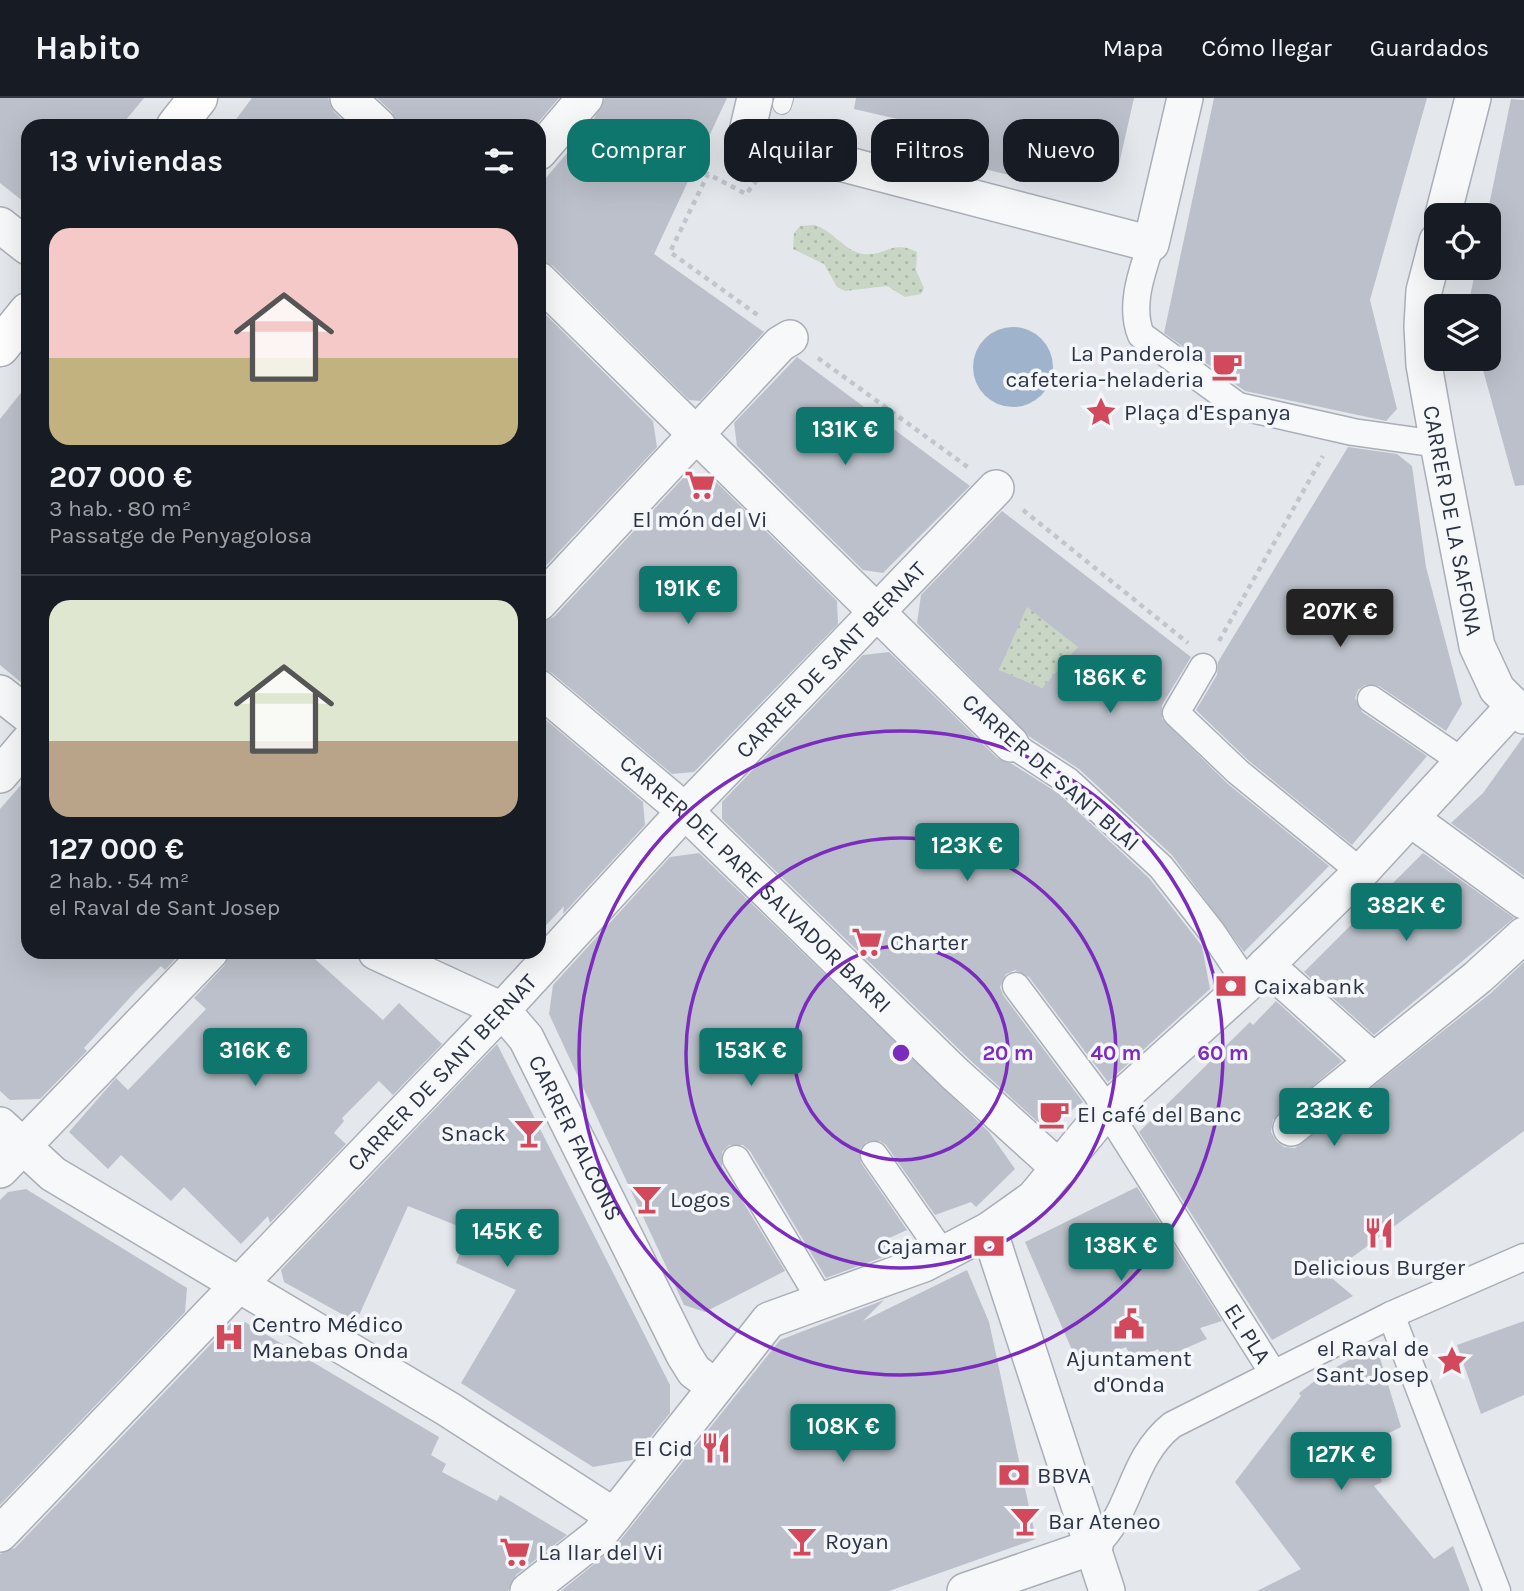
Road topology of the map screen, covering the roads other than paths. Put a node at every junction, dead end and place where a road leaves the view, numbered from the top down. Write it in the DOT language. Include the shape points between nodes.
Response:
graph roads {
  1 [pos="198,98"];
  2 [pos="348,98"];
  3 [pos="585,98"];
  4 [pos="1185,98"];
  5 [pos="1473,98"];
  6 [pos="774,100"];
  7 [pos="182,119"];
  8 [pos="370,119"];
  9 [pos="546,144"];
  10 [pos="1446,203"];
  11 [pos="0,225"];
  12 [pos="21,242"];
  13 [pos="1151,244"];
  14 [pos="1427,280"];
  15 [pos="546,287"];
  16 [pos="21,321"];
  17 [pos="790,338"];
  18 [pos="0,347"];
  19 [pos="698,435"];
  20 [pos="1438,444"];
  21 [pos="996,488"];
  22 [pos="546,596"];
  23 [pos="876,614"];
  24 [pos="1206,663"];
  25 [pos="0,693"];
  26 [pos="546,694"];
  27 [pos="1371,699"];
  28 [pos="21,710"];
  29 [pos="1518,712"];
  30 [pos="1011,744"];
  31 [pos="21,750"];
  32 [pos="1463,762"];
  33 [pos="0,775"];
  34 [pos="685,811"];
  35 [pos="1411,819"];
  36 [pos="1361,872"];
  37 [pos="1524,901"];
  38 [pos="1524,935"];
  39 [pos="203,959"];
  40 [pos="391,959"];
  41 [pos="1256,974"];
  42 [pos="1016,986"];
  43 [pos="502,1010"];
  44 [pos="1373,1061"];
  45 [pos="1105,1112"];
  46 [pos="1291,1128"];
  47 [pos="8,1147"];
  48 [pos="874,1155"];
  49 [pos="736,1159"];
  50 [pos="1060,1169"];
  51 [pos="989,1230"];
  52 [pos="943,1254"];
  53 [pos="1524,1257"];
  54 [pos="237,1284"];
  55 [pos="821,1301"];
  56 [pos="1391,1315"];
  57 [pos="1273,1373"];
  58 [pos="714,1386"];
  59 [pos="614,1516"];
  60 [pos="0,1534"];
  61 [pos="1095,1546"];
  62 [pos="528,1591"];
  63 [pos="965,1591"];
  64 [pos="1107,1591"];
  65 [pos="1497,1591"];
  1 -- 7 [label="main road"];
  2 -- 8 [label="street"];
  3 -- 9 [label="street"];
  4 -- 13 [label="street"];
  5 -- 10 [label="street"];
  6 -- 13 [label="street" via="744,145 779,147"];
  11 -- 12 [label="street"];
  13 -- 20 [label="street" via="1136,302 1141,335 1238,406 1338,429"];
  14 -- 20 [label="street, CARRER DE LA SAFONA" via="1424,365"];
  15 -- 19 [label="street, CARRER DE SANT BLAI"];
  16 -- 18 [label="main road"];
  17 -- 19 [label="street"];
  19 -- 22 [label="street"];
  19 -- 23 [label="street, CARRER DE SANT BLAI"];
  20 -- 29 [label="street, CARRER DE LA SAFONA" via="1477,646 1497,689"];
  21 -- 23 [label="street, CARRER DE SANT BERNAT"];
  23 -- 30 [label="street, CARRER DE SANT BLAI"];
  23 -- 34 [label="street, CARRER DE SANT BERNAT"];
  24 -- 36 [label="street" via="1176,713 1238,772"];
  25 -- 28 [label="street"];
  26 -- 34 [label="street, CARRER DEL PARE SALVADOR BARRI"];
  27 -- 32 [label="street"];
  29 -- 32 [label="street"];
  30 -- 41 [label="street, CARRER DE SANT BLAI" via="1068,781 1161,867 1212,932"];
  31 -- 33 [label="street"];
  32 -- 35 [label="street"];
  34 -- 43 [label="street, CARRER DE SANT BERNAT"];
  34 -- 50 [label="street, CARRER DEL PARE SALVADOR BARRI" via="944,1064"];
  35 -- 36 [label="street"];
  35 -- 37 [label="street"];
  36 -- 41 [label="street"];
  38 -- 44 [label="street"];
  39 -- 47 [label="street"];
  40 -- 43 [label="street, CARRER FALCONS"];
  41 -- 44 [label="street"];
  41 -- 45 [label="street"];
  42 -- 45 [label="street, EL PLA" via="1096,1093"];
  43 -- 54 [label="street, CARRER DE SANT BERNAT"];
  43 -- 58 [label="street, CARRER FALCONS" via="526,1038 684,1355 694,1371"];
  44 -- 46 [label="street"];
  45 -- 50 [label="street"];
  45 -- 57 [label="street, EL PLA"];
  47 -- 54 [label="street"];
  48 -- 52 [label="street"];
  49 -- 55 [label="street"];
  50 -- 51 [label="street" via="1034,1198"];
  51 -- 52 [label="street"];
  51 -- 61 [label="street"];
  52 -- 55 [label="street" via="903,1274"];
  53 -- 56 [label="street"];
  54 -- 59 [label="street" via="448,1409"];
  54 -- 60 [label="street, CARRER DE SANT BERNAT"];
  55 -- 58 [label="street" via="769,1320"];
  56 -- 57 [label="street"];
  56 -- 65 [label="street"];
  57 -- 61 [label="street, EL PLA" via="1172,1425 1156,1438 1114,1522"];
  58 -- 59 [label="street"];
  59 -- 62 [label="street" via="589,1545"];
  61 -- 63 [label="street"];
  61 -- 64 [label="street"];
}
